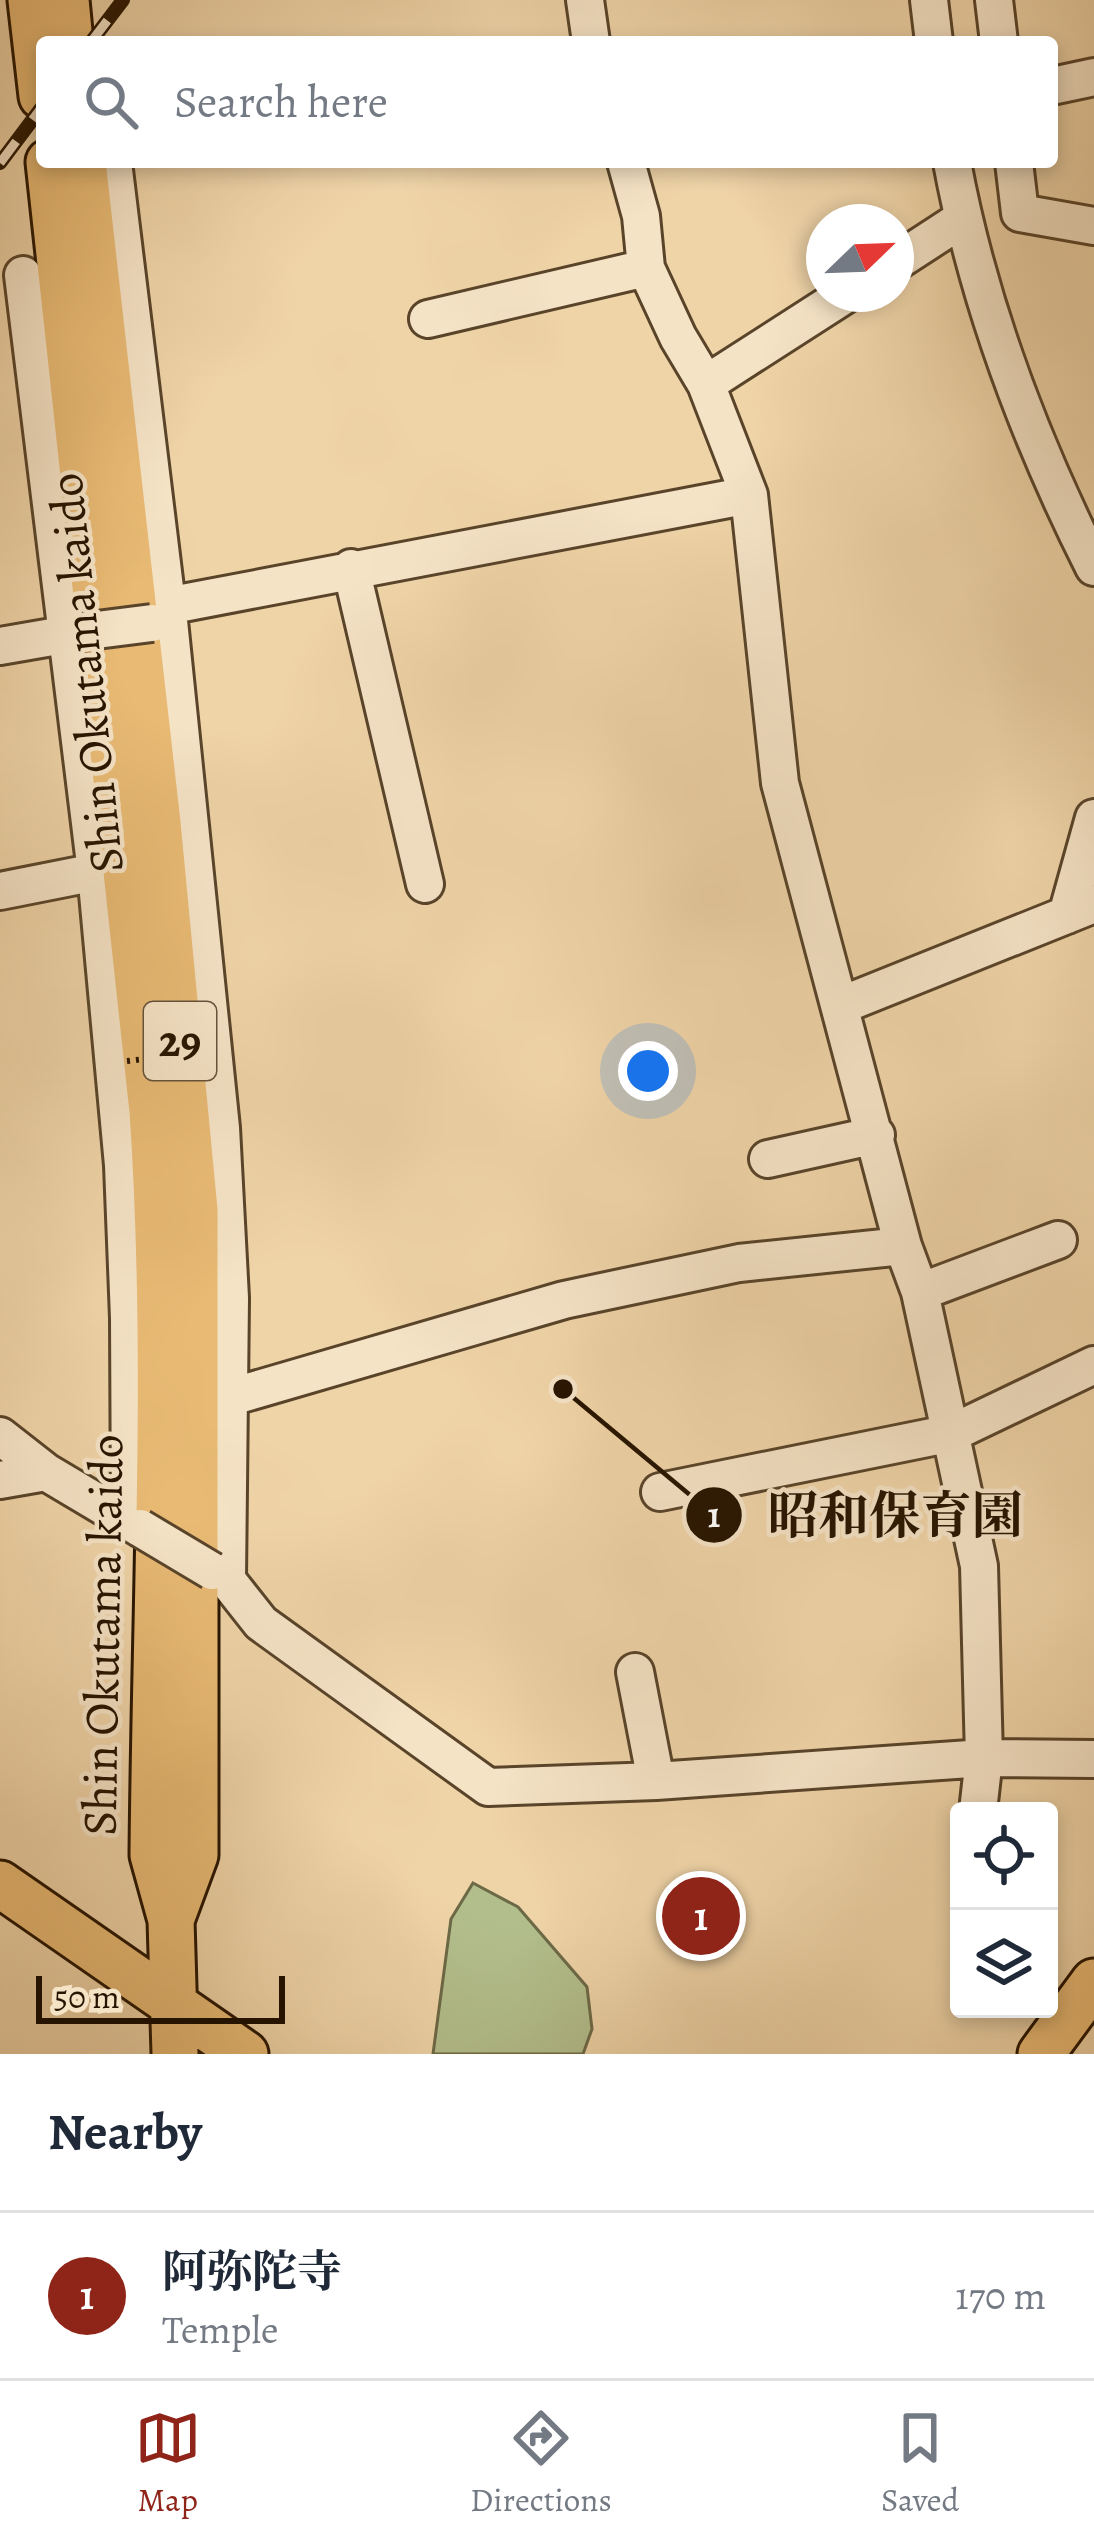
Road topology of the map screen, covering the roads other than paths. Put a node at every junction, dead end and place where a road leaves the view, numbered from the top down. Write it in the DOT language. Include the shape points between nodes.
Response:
graph roads {
  1 [pos="31,0"];
  2 [pos="66,0"];
  3 [pos="585,0"];
  4 [pos="929,0"];
  5 [pos="994,0"];
  6 [pos="69,36"];
  7 [pos="582,36"];
  8 [pos="933,36"];
  9 [pos="998,36"];
  10 [pos="36,44"];
  11 [pos="1094,77"];
  12 [pos="1058,85"];
  13 [pos="51,168"];
  14 [pos="84,168"];
  15 [pos="114,168"];
  16 [pos="628,168"];
  17 [pos="953,168"];
  18 [pos="1015,168"];
  19 [pos="962,220"];
  20 [pos="1094,226"];
  21 [pos="914,251"];
  22 [pos="646,268"];
  23 [pos="23,275"];
  24 [pos="818,312"];
  25 [pos="428,319"];
  26 [pos="706,384"];
  27 [pos="748,495"];
  28 [pos="1094,567"];
  29 [pos="351,568"];
  30 [pos="163,617"];
  31 [pos="74,633"];
  32 [pos="0,646"];
  33 [pos="1094,818"];
  34 [pos="96,872"];
  35 [pos="425,884"];
  36 [pos="0,891"];
  37 [pos="1080,909"];
  38 [pos="842,1005"];
  39 [pos="876,1135"];
  40 [pos="768,1159"];
  41 [pos="1058,1240"];
  42 [pos="903,1246"];
  43 [pos="920,1292"];
  44 [pos="1094,1366"];
  45 [pos="231,1397"];
  46 [pos="952,1433"];
  47 [pos="0,1436"];
  48 [pos="46,1472"];
  49 [pos="0,1480"];
  50 [pos="660,1492"];
  51 [pos="135,1524"];
  52 [pos="220,1576"];
  53 [pos="635,1672"];
  54 [pos="984,1758"];
  55 [pos="1094,1759"];
  56 [pos="656,1781"];
  57 [pos="980,1802"];
  58 [pos="0,1884"];
  59 [pos="171,1920"];
  60 [pos="1094,1982"];
  61 [pos="175,2007"];
  62 [pos="1049,2030"];
  63 [pos="175,2054"];
  64 [pos="245,2054"];
  1 -- 10 [label="main road"];
  2 -- 6 [label="main road"];
  3 -- 7 [label="street"];
  4 -- 8 [label="street"];
  5 -- 9 [label="street"];
  11 -- 12 [label="street"];
  13 -- 59 [label="main road, Shin Okutama kaido / 29" via="159,1213 153,1855"];
  14 -- 59 [label="main road, Shin Okutama kaido / 29" via="195,1210 195,1856"];
  15 -- 30 [label="street"];
  16 -- 22 [label="street"];
  17 -- 19 [label="street"];
  18 -- 20 [label="street" via="1020,213"];
  19 -- 21 [label="street"];
  19 -- 28 [label="street" via="978,285"];
  22 -- 25 [label="street"];
  22 -- 26 [label="street"];
  23 -- 31 [label="street"];
  24 -- 26 [label="street"];
  26 -- 27 [label="street"];
  27 -- 29 [label="street"];
  27 -- 38 [label="street" via="780,783"];
  29 -- 30 [label="street"];
  29 -- 35 [label="street"];
  30 -- 31 [label="street, bridge"];
  30 -- 45 [label="street" via="221,1128"];
  31 -- 32 [label="street"];
  31 -- 34 [label="street"];
  33 -- 37 [label="street"];
  34 -- 36 [label="street"];
  34 -- 51 [label="street" via="128,1227"];
  37 -- 38 [label="street"];
  38 -- 39 [label="street"];
  39 -- 40 [label="street"];
  39 -- 42 [label="street"];
  41 -- 43 [label="street"];
  42 -- 43 [label="street"];
  42 -- 45 [label="street" via="739,1263 564,1300"];
  43 -- 46 [label="street"];
  44 -- 46 [label="street"];
  45 -- 52 [label="street"];
  46 -- 50 [label="street"];
  46 -- 54 [label="street" via="979,1565"];
  47 -- 48 [label="street"];
  48 -- 49 [label="street"];
  48 -- 51 [label="street"];
  51 -- 52 [label="street, bridge"];
  52 -- 56 [label="street" via="261,1623 488,1787"];
  53 -- 56 [label="street"];
  54 -- 55 [label="street"];
  54 -- 56 [label="street"];
  54 -- 57 [label="street"];
  58 -- 61 [label="main road"];
  59 -- 61 [label="main road, 29"];
  60 -- 62 [label="main road"];
  61 -- 63 [label="main road, 29"];
  61 -- 64 [label="main road"];
}
